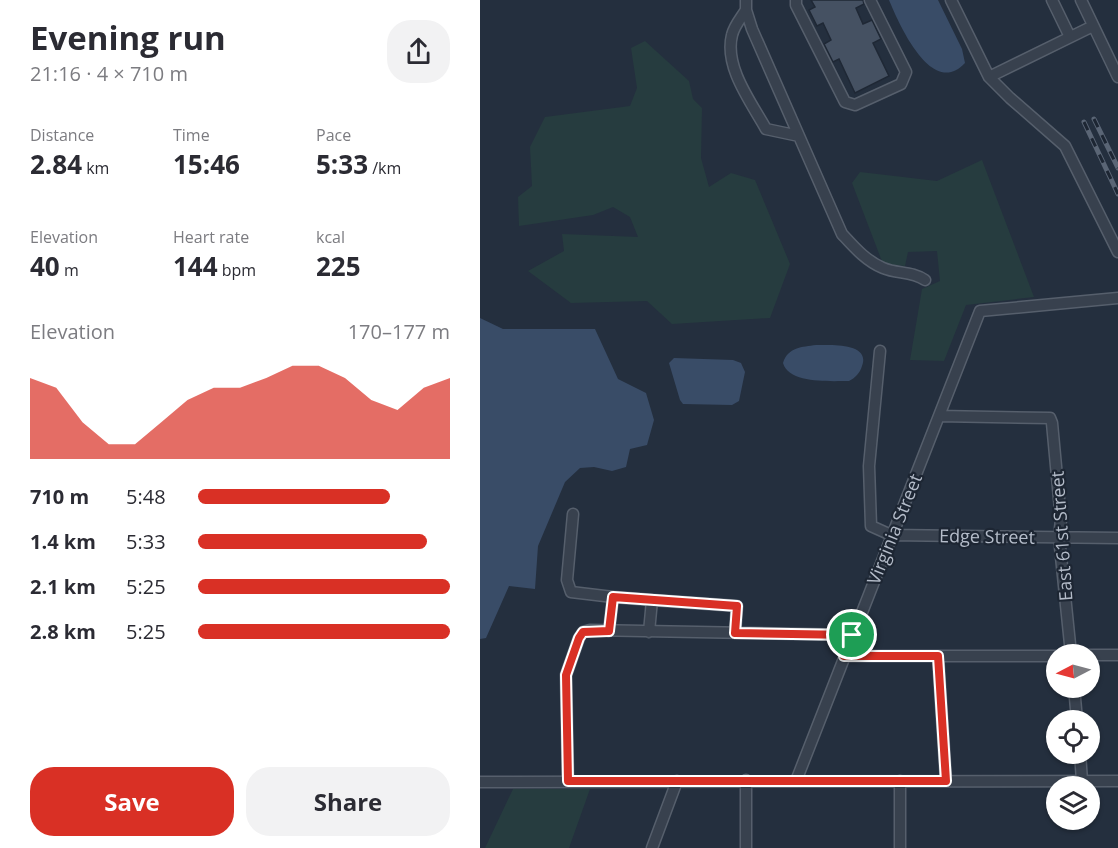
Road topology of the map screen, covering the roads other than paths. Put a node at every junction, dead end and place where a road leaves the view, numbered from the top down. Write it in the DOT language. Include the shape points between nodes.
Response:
graph roads {
  1 [pos="796,0"];
  2 [pos="870,0"];
  3 [pos="951,0"];
  4 [pos="1052,0"];
  5 [pos="1081,0"];
  6 [pos="746,5"];
  7 [pos="1093,26"];
  8 [pos="1070,37"];
  9 [pos="990,77"];
  10 [pos="1118,77"];
  11 [pos="799,136"];
  12 [pos="1118,252"];
  13 [pos="925,280"];
  14 [pos="1118,298"];
  15 [pos="880,351"];
  16 [pos="939,416"];
  17 [pos="573,514"];
  18 [pos="891,535"];
  19 [pos="1059,537"];
  20 [pos="1118,538"];
  21 [pos="613,597"];
  22 [pos="652,600"];
  23 [pos="609,631"];
  24 [pos="646,632"];
  25 [pos="735,633"];
  26 [pos="852,635"];
  27 [pos="1070,644"];
  28 [pos="1100,655"];
  29 [pos="1118,655"];
  30 [pos="844,656"];
  31 [pos="938,656"];
  32 [pos="1046,656"];
  33 [pos="746,780"];
  34 [pos="568,781"];
  35 [pos="677,781"];
  36 [pos="796,781"];
  37 [pos="900,781"];
  38 [pos="946,781"];
  39 [pos="1046,781"];
  40 [pos="1100,781"];
  41 [pos="1118,781"];
  42 [pos="480,782"];
  43 [pos="652,848"];
  44 [pos="746,848"];
  45 [pos="900,848"];
  1 -- 2 [label="street" via="845,102 855,105 901,84 906,72"];
  3 -- 9 [label="street"];
  4 -- 8 [label="street"];
  5 -- 7 [label="street"];
  6 -- 11 [label="street"];
  6 -- 11 [label="street" via="733,33 731,50 739,80 766,129"];
  7 -- 8 [label="street"];
  7 -- 10 [label="street"];
  8 -- 9 [label="street"];
  9 -- 12 [label="street" via="1065,146"];
  11 -- 13 [label="street" via="842,234 859,253 884,268"];
  14 -- 16 [label="street, Virginia Street" via="980,311"];
  15 -- 18 [label="street" via="869,466 869,511 871,526"];
  16 -- 18 [label="street, Virginia Street"];
  16 -- 19 [label="street, East 61st Street" via="1050,418 1061,520"];
  17 -- 21 [label="street" via="567,580 571,592"];
  18 -- 19 [label="street, Edge Street"];
  18 -- 26 [label="street, Virginia Street"];
  19 -- 20 [label="street, Edge Street"];
  19 -- 27 [label="street, East 61st Street"];
  21 -- 22 [label="street"];
  21 -- 23 [label="street"];
  22 -- 24 [label="street"];
  22 -- 25 [label="street" via="737,606"];
  23 -- 24 [label="street"];
  23 -- 34 [label="street" via="583,632 566,675"];
  24 -- 25 [label="street"];
  25 -- 26 [label="street"];
  26 -- 30 [label="street, Virginia Street"];
  28 -- 29 [label="street"];
  30 -- 31 [label="street"];
  30 -- 36 [label="street, Virginia Street"];
  31 -- 32 [label="street"];
  31 -- 38 [label="street"];
  33 -- 35 [label="street"];
  33 -- 36 [label="street"];
  33 -- 44 [label="street"];
  34 -- 35 [label="street"];
  34 -- 42 [label="street"];
  35 -- 43 [label="street"];
  36 -- 37 [label="street"];
  37 -- 38 [label="street"];
  37 -- 45 [label="street"];
  38 -- 39 [label="street"];
  40 -- 41 [label="street"];
}
